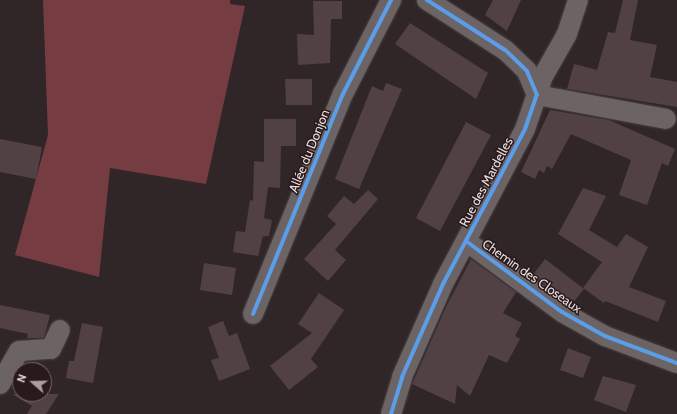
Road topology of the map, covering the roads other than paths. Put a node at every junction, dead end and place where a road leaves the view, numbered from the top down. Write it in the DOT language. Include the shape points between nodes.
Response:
graph roads {
  1 [pos="391,0"];
  2 [pos="427,0"];
  3 [pos="578,0"];
  4 [pos="537,95"];
  5 [pos="666,119"];
  6 [pos="466,241"];
  7 [pos="253,314"];
  8 [pos="60,330"];
  9 [pos="677,363"];
  10 [pos="0,384"];
  11 [pos="391,414"];
  1 -- 7 [label="street, Allée du Donjon" via="343,94"];
  2 -- 4 [label="street" via="505,50 527,71"];
  3 -- 4 [label="street, Rue des Mardelles" via="567,34 542,78"];
  4 -- 5 [label="street"];
  4 -- 6 [label="street, Rue des Mardelles" via="525,130"];
  6 -- 9 [label="street, Chemin des Closeaux" via="562,312 605,336"];
  6 -- 11 [label="street, Rue des Mardelles" via="443,284 405,370"];
  8 -- 10 [label="street" via="51,349 19,351"];
}
